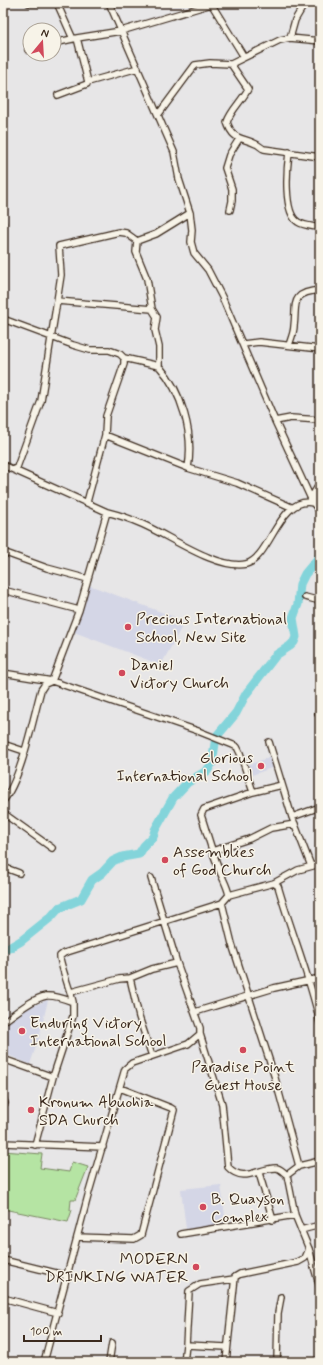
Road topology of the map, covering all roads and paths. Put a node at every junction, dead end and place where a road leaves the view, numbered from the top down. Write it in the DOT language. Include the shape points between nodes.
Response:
graph roads {
  1 [pos="29,3"];
  2 [pos="36,3"];
  3 [pos="57,3"];
  4 [pos="109,3"];
  5 [pos="305,3"];
  6 [pos="214,4"];
  7 [pos="121,31"];
  8 [pos="75,38"];
  9 [pos="290,38"];
  10 [pos="62,41"];
  11 [pos="320,41"];
  12 [pos="244,56"];
  13 [pos="231,64"];
  14 [pos="138,68"];
  15 [pos="88,82"];
  16 [pos="58,95"];
  17 [pos="158,115"];
  18 [pos="238,139"];
  19 [pos="289,152"];
  20 [pos="320,157"];
  21 [pos="230,210"];
  22 [pos="190,213"];
  23 [pos="3,224"];
  24 [pos="320,228"];
  25 [pos="3,242"];
  26 [pos="136,242"];
  27 [pos="320,290"];
  28 [pos="56,301"];
  29 [pos="152,309"];
  30 [pos="3,319"];
  31 [pos="51,336"];
  32 [pos="243,344"];
  33 [pos="289,345"];
  34 [pos="320,349"];
  35 [pos="124,358"];
  36 [pos="159,366"];
  37 [pos="320,420"];
  38 [pos="275,421"];
  39 [pos="105,435"];
  40 [pos="3,465"];
  41 [pos="188,468"];
  42 [pos="16,470"];
  43 [pos="320,483"];
  44 [pos="312,500"];
  45 [pos="87,502"];
  46 [pos="291,507"];
  47 [pos="320,511"];
  48 [pos="107,512"];
  49 [pos="3,552"];
  50 [pos="88,579"];
  51 [pos="3,590"];
  52 [pos="305,597"];
  53 [pos="320,601"];
  54 [pos="79,610"];
  55 [pos="3,673"];
  56 [pos="52,681"];
  57 [pos="269,742"];
  58 [pos="3,744"];
  59 [pos="24,751"];
  60 [pos="282,785"];
  61 [pos="253,792"];
  62 [pos="3,801"];
  63 [pos="320,807"];
  64 [pos="3,812"];
  65 [pos="292,817"];
  66 [pos="295,824"];
  67 [pos="52,848"];
  68 [pos="212,851"];
  69 [pos="320,864"];
  70 [pos="311,866"];
  71 [pos="3,867"];
  72 [pos="19,873"];
  73 [pos="151,878"];
  74 [pos="274,883"];
  75 [pos="229,895"];
  76 [pos="222,902"];
  77 [pos="165,922"];
  78 [pos="177,963"];
  79 [pos="130,978"];
  80 [pos="320,978"];
  81 [pos="308,980"];
  82 [pos="71,992"];
  83 [pos="248,996"];
  84 [pos="73,1002"];
  85 [pos="195,1012"];
  86 [pos="3,1022"];
  87 [pos="320,1023"];
  88 [pos="200,1034"];
  89 [pos="152,1056"];
  90 [pos="3,1059"];
  91 [pos="53,1077"];
  92 [pos="120,1088"];
  93 [pos="3,1143"];
  94 [pos="35,1145"];
  95 [pos="103,1147"];
  96 [pos="320,1162"];
  97 [pos="299,1166"];
  98 [pos="260,1173"];
  99 [pos="287,1175"];
  100 [pos="295,1215"];
  101 [pos="273,1220"];
  102 [pos="320,1225"];
  103 [pos="301,1230"];
  104 [pos="182,1234"];
  105 [pos="77,1237"];
  106 [pos="308,1249"];
  107 [pos="3,1260"];
  108 [pos="68,1276"];
  109 [pos="234,1279"];
  110 [pos="320,1288"];
  111 [pos="281,1297"];
  112 [pos="3,1298"];
  113 [pos="58,1313"];
  114 [pos="112,1343"];
  115 [pos="186,1345"];
  116 [pos="226,1347"];
  117 [pos="320,1359"];
  118 [pos="44,1362"];
  119 [pos="108,1362"];
  120 [pos="184,1362"];
  121 [pos="226,1362"];
  122 [pos="276,1362"];
  123 [pos="314,1362"];
  1 -- 2 [label="street"];
  3 -- 8 [label="street"];
  4 -- 7 [label="street"];
  5 -- 9 [label="street" via="295,20"];
  6 -- 7 [label="street"];
  6 -- 12 [label="street"];
  7 -- 8 [label="street"];
  7 -- 14 [label="street"];
  8 -- 10 [label="street"];
  8 -- 15 [label="street"];
  9 -- 11 [label="street"];
  9 -- 12 [label="street" via="275,41"];
  12 -- 13 [label="street"];
  13 -- 17 [label="street" via="210,62 195,65"];
  13 -- 18 [label="street" via="247,86 241,101 227,122"];
  14 -- 15 [label="street"];
  14 -- 17 [label="street"];
  15 -- 16 [label="street"];
  17 -- 22 [label="street" via="174,152 179,179"];
  18 -- 19 [label="street" via="258,144 264,149"];
  18 -- 21 [label="street" via="225,168 232,189"];
  19 -- 20 [label="street"];
  19 -- 24 [label="street" via="286,175 293,217 299,222"];
  22 -- 26 [label="street" via="156,234"];
  22 -- 32 [label="street" via="194,253 208,270"];
  23 -- 25 [label="street"];
  26 -- 28 [label="street" via="126,233 119,232 59,246 61,275"];
  26 -- 29 [label="street" via="136,252 147,279"];
  27 -- 33 [label="street" via="302,295 297,300"];
  28 -- 29 [label="street"];
  28 -- 31 [label="street"];
  29 -- 36 [label="street" via="156,317"];
  30 -- 31 [label="street"];
  31 -- 35 [label="street" via="90,350 109,350"];
  31 -- 42 [label="street" via="41,401"];
  32 -- 33 [label="street" via="258,342"];
  32 -- 38 [label="street"];
  33 -- 34 [label="street"];
  35 -- 36 [label="street"];
  35 -- 39 [label="street" via="106,416"];
  36 -- 41 [label="street" via="167,374 177,393 185,416 191,452"];
  37 -- 38 [label="street" via="291,418"];
  38 -- 44 [label="street"];
  39 -- 41 [label="street"];
  39 -- 45 [label="street"];
  40 -- 42 [label="street"];
  41 -- 46 [label="street" via="236,483"];
  42 -- 45 [label="street"];
  43 -- 44 [label="street"];
  44 -- 46 [label="street"];
  44 -- 47 [label="street"];
  45 -- 48 [label="street"];
  46 -- 48 [label="street" via="258,555 248,564 236,565 214,559 142,524"];
  48 -- 50 [label="street"];
  49 -- 50 [label="street"];
  50 -- 54 [label="street"];
  51 -- 54 [label="street"];
  52 -- 53 [label="street"];
  54 -- 56 [label="street"];
  55 -- 56 [label="street"];
  56 -- 59 [label="street" via="45,684 41,690"];
  56 -- 61 [label="street" via="237,747"];
  57 -- 60 [label="street"];
  58 -- 59 [label="street"];
  59 -- 62 [label="street" via="10,794"];
  60 -- 61 [label="street"];
  60 -- 65 [label="street"];
  61 -- 68 [label="street" via="201,812"];
  63 -- 65 [label="street"];
  64 -- 67 [label="street"];
  65 -- 66 [label="street"];
  66 -- 68 [label="street" via="271,828 249,839"];
  66 -- 70 [label="street"];
  68 -- 75 [label="street"];
  69 -- 70 [label="street"];
  70 -- 74 [label="street" via="286,875"];
  71 -- 72 [label="street"];
  73 -- 77 [label="street"];
  74 -- 75 [label="street"];
  74 -- 81 [label="street" via="278,886"];
  75 -- 76 [label="street"];
  76 -- 77 [label="street"];
  76 -- 83 [label="street"];
  77 -- 78 [label="street"];
  77 -- 82 [label="street" via="64,953 59,961"];
  78 -- 79 [label="street"];
  78 -- 85 [label="street"];
  79 -- 82 [label="street"];
  79 -- 89 [label="street" via="138,1017"];
  80 -- 81 [label="street"];
  81 -- 83 [label="street"];
  81 -- 87 [label="street"];
  82 -- 84 [label="street"];
  83 -- 85 [label="street"];
  83 -- 97 [label="street" via="275,1078"];
  84 -- 86 [label="street" via="45,996"];
  84 -- 91 [label="street" via="73,1016"];
  85 -- 88 [label="street"];
  88 -- 89 [label="street" via="188,1044"];
  88 -- 98 [label="street" via="222,1104 228,1167 240,1174"];
  89 -- 92 [label="street" via="132,1063 125,1069"];
  90 -- 91 [label="street"];
  91 -- 94 [label="street"];
  92 -- 95 [label="street"];
  92 -- 105 [label="street" via="174,1110 141,1235 134,1239"];
  93 -- 94 [label="street"];
  94 -- 95 [label="street"];
  95 -- 105 [label="street"];
  96 -- 97 [label="street"];
  97 -- 99 [label="street"];
  98 -- 99 [label="street" via="277,1168"];
  98 -- 101 [label="street"];
  99 -- 100 [label="street"];
  100 -- 101 [label="street"];
  100 -- 103 [label="street"];
  101 -- 104 [label="street"];
  102 -- 103 [label="street"];
  103 -- 106 [label="street"];
  105 -- 108 [label="street"];
  106 -- 109 [label="street" via="303,1260 237,1274"];
  106 -- 110 [label="street"];
  107 -- 108 [label="street"];
  108 -- 113 [label="street"];
  109 -- 115 [label="street" via="200,1284 190,1289"];
  109 -- 116 [label="street"];
  111 -- 122 [label="street"];
  112 -- 113 [label="street"];
  113 -- 118 [label="street"];
  114 -- 119 [label="street"];
  115 -- 116 [label="street"];
  115 -- 120 [label="street"];
  116 -- 121 [label="street"];
  117 -- 123 [label="street"];
}
